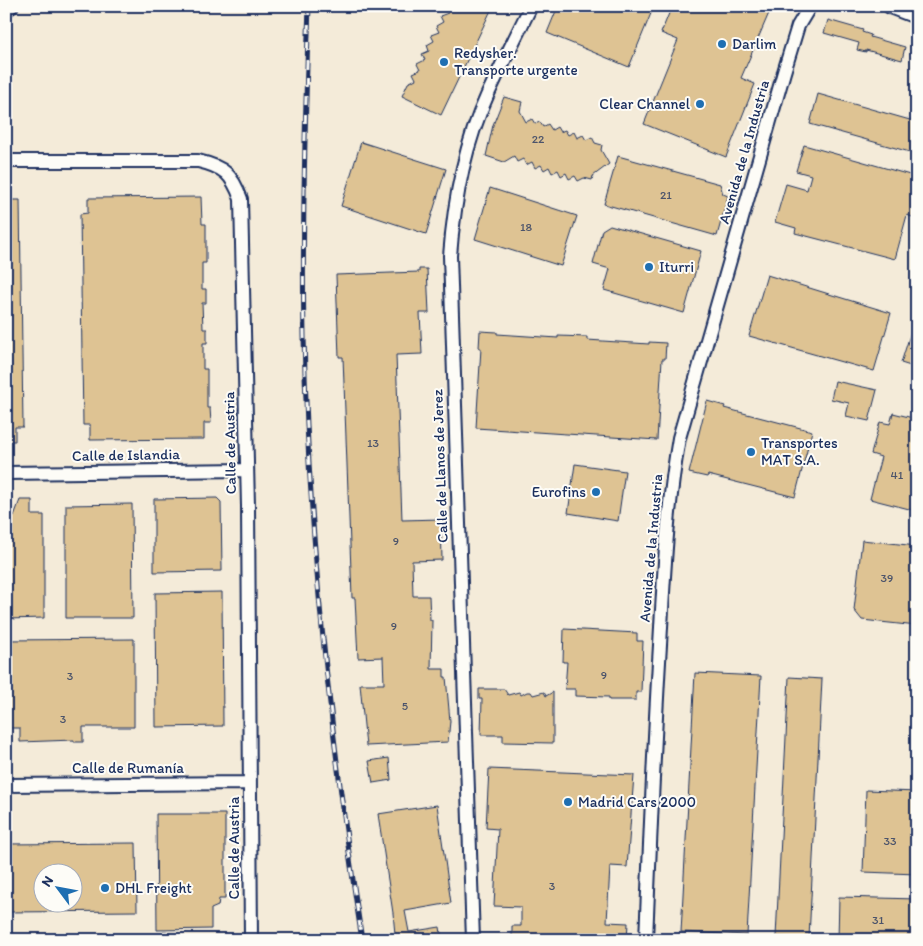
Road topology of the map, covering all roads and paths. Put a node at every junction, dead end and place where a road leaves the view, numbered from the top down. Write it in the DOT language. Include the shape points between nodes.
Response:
graph roads {
  1 [pos="12,6"];
  2 [pos="531,6"];
  3 [pos="798,6"];
  4 [pos="810,6"];
  5 [pos="891,6"];
  6 [pos="6,10"];
  7 [pos="917,16"];
  8 [pos="798,26"];
  9 [pos="6,161"];
  10 [pos="246,470"];
  11 [pos="6,473"];
  12 [pos="250,783"];
  13 [pos="6,785"];
  14 [pos="251,940"];
  15 [pos="473,940"];
  16 [pos="646,940"];
  1 -- 6 [label="street"];
  2 -- 15 [label="street, Calle de Llanos de Jerez" via="487,97 472,138 459,183 450,256"];
  3 -- 8 [label="street, Avenida de la Industria"];
  4 -- 8 [label="street, Avenida de la Industria"];
  5 -- 7 [label="street"];
  8 -- 16 [label="street, Avenida de la Industria" via="681,429 672,476 658,663"];
  9 -- 10 [label="street, Calle de Austria" via="198,161 228,173 241,199"];
  10 -- 11 [label="street, Calle de Islandia"];
  10 -- 12 [label="street, Calle de Austria"];
  12 -- 13 [label="street, Calle de Rumanía"];
  12 -- 14 [label="street, Calle de Austria"];
}
